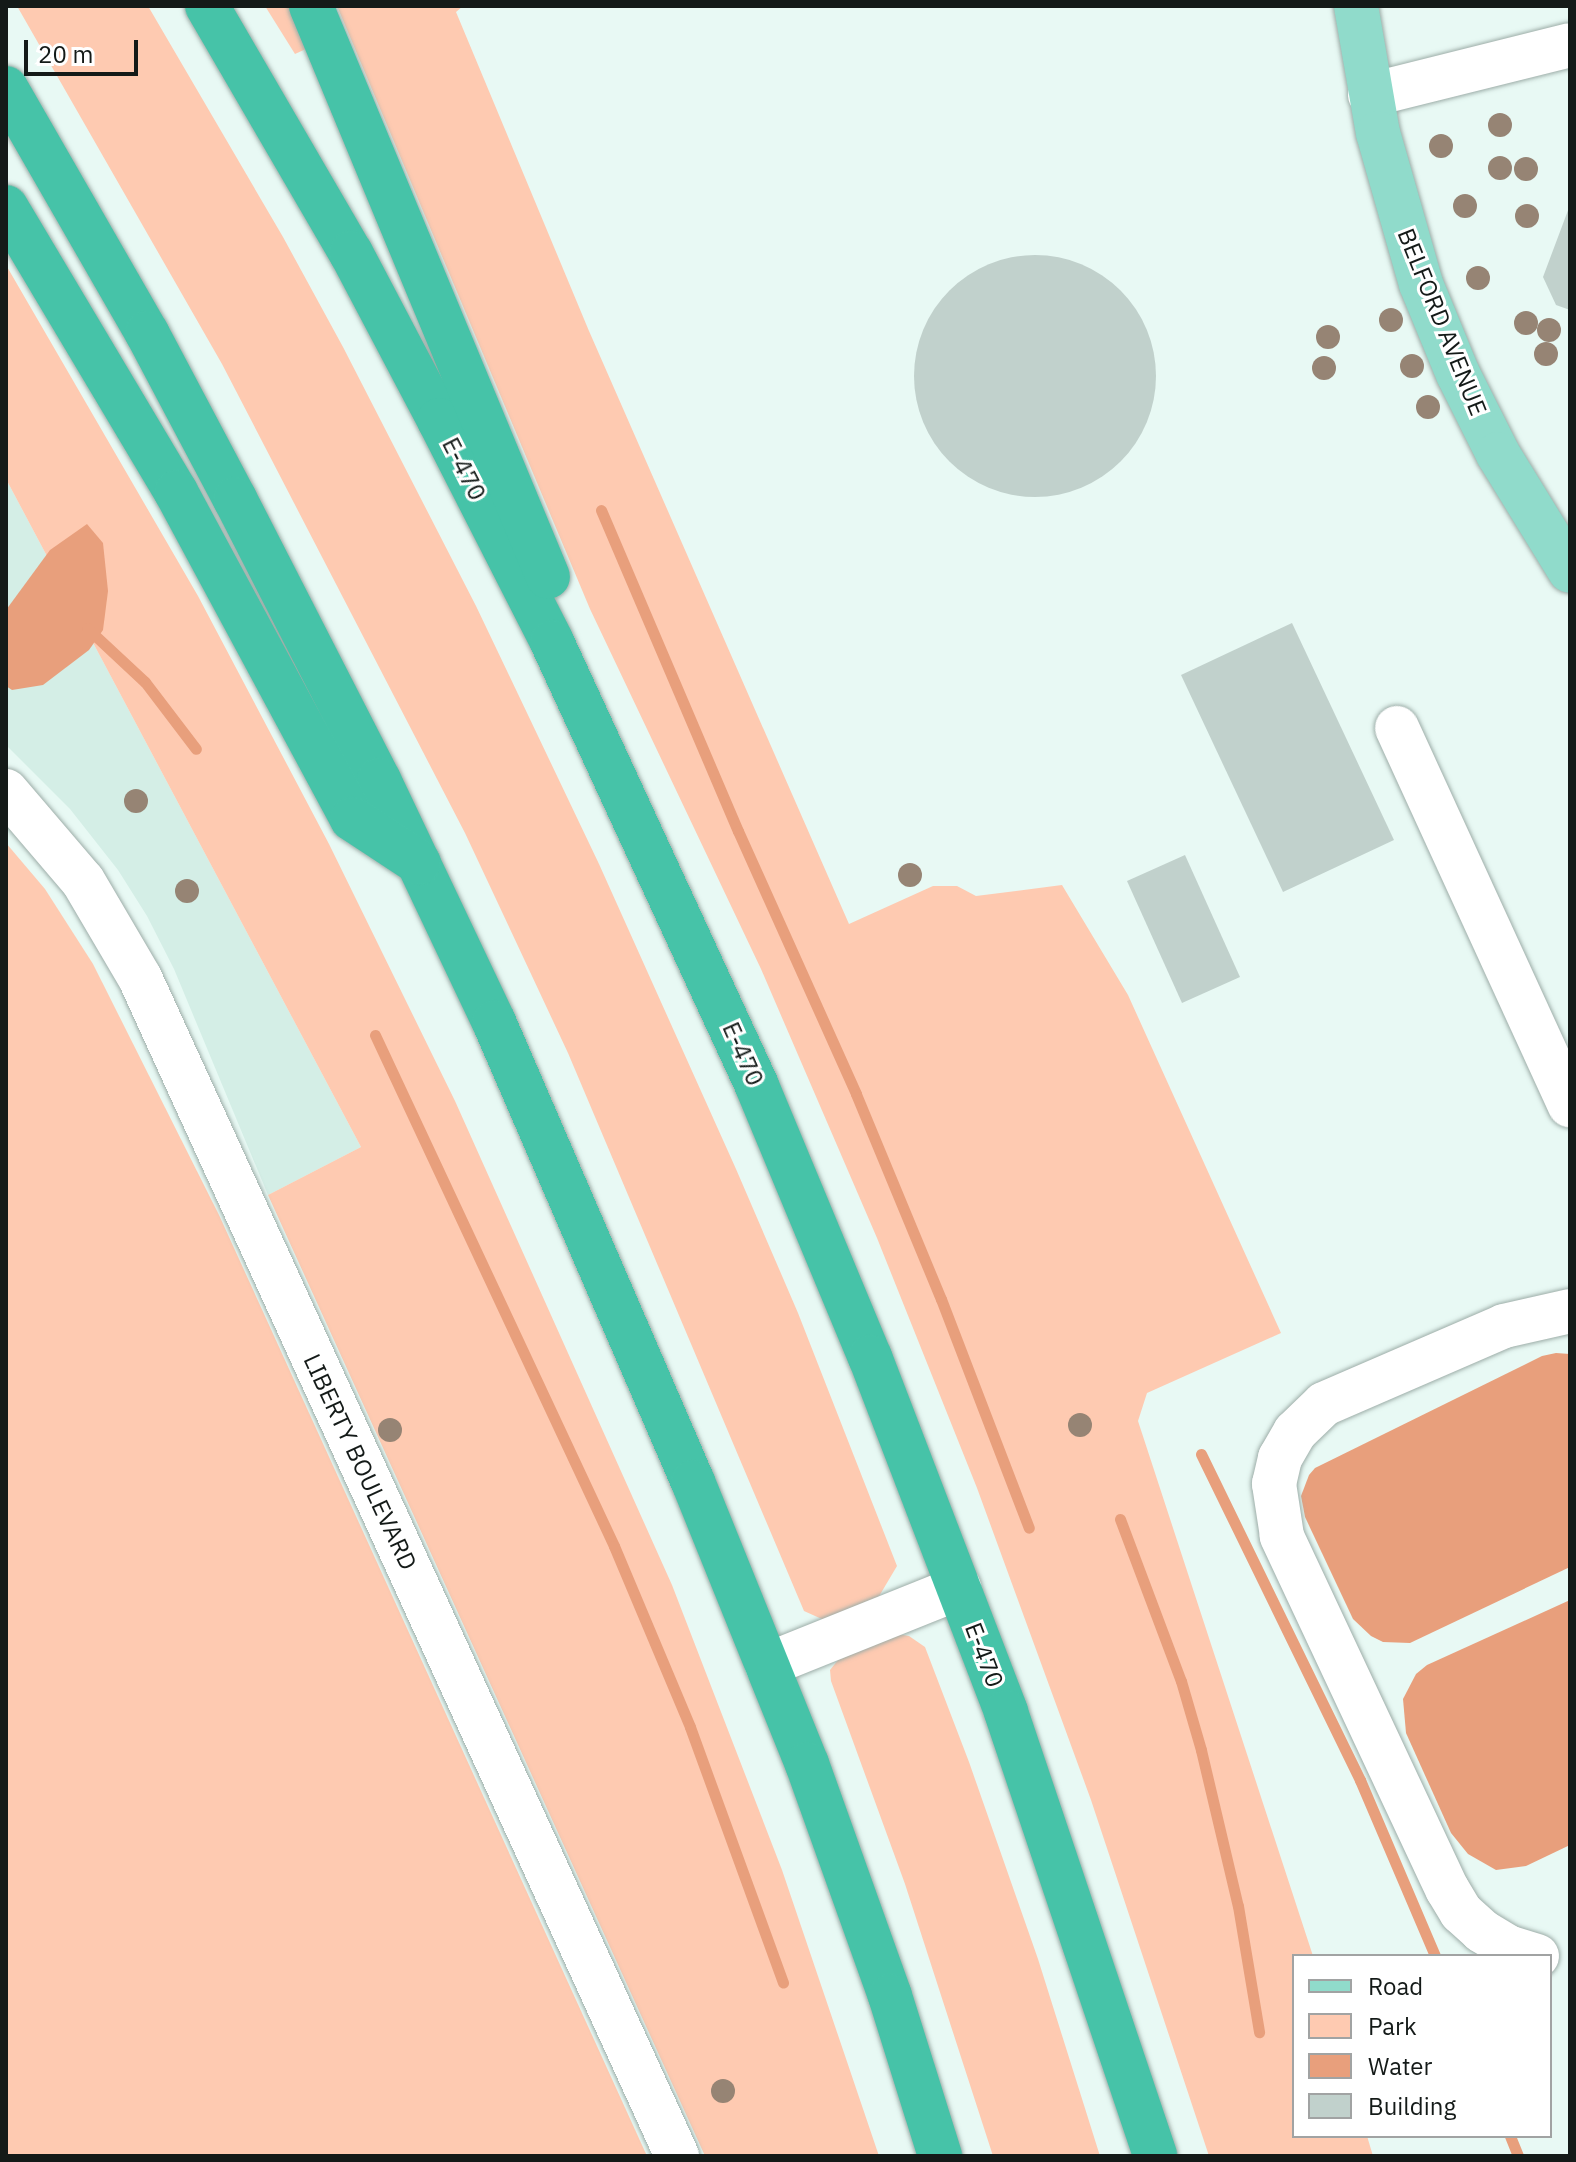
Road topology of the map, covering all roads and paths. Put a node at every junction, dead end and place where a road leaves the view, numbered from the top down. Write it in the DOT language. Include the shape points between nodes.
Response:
graph roads {
  1 [pos="207,6"];
  2 [pos="311,6"];
  3 [pos="1356,6"];
  4 [pos="1570,45"];
  5 [pos="6,88"];
  6 [pos="1370,95"];
  7 [pos="6,207"];
  8 [pos="1570,571"];
  9 [pos="588,718"];
  10 [pos="1397,728"];
  11 [pos="6,791"];
  12 [pos="419,863"];
  13 [pos="1570,1105"];
  14 [pos="1570,1311"];
  15 [pos="959,1588"];
  16 [pos="767,1665"];
  17 [pos="1530,1954"];
  18 [pos="677,2156"];
  19 [pos="940,2156"];
  20 [pos="1155,2156"];
  1 -- 9 [label="highway, E-470" via="351,253"];
  2 -- 9 [label="highway" via="564,617"];
  3 -- 6 [label="main road, BELFORD AVENUE"];
  4 -- 6 [label="street"];
  5 -- 12 [label="highway" via="161,360"];
  6 -- 8 [label="main road, BELFORD AVENUE" via="1399,216 1445,344 1498,454"];
  7 -- 12 [label="highway" via="176,492 352,819"];
  9 -- 15 [label="highway, E-470" via="757,1086"];
  10 -- 13 [label="street"];
  11 -- 18 [label="street, LIBERTY BOULEVARD" via="96,899 149,997"];
  12 -- 16 [label="highway" via="612,1289"];
  14 -- 17 [label="street" via="1504,1326 1324,1404 1295,1432 1280,1458 1274,1484 1282,1536 1447,1889 1482,1931"];
  15 -- 16 [label="street"];
  15 -- 20 [label="highway, E-470" via="1049,1834"];
  16 -- 19 [label="highway" via="869,1936"];
}
